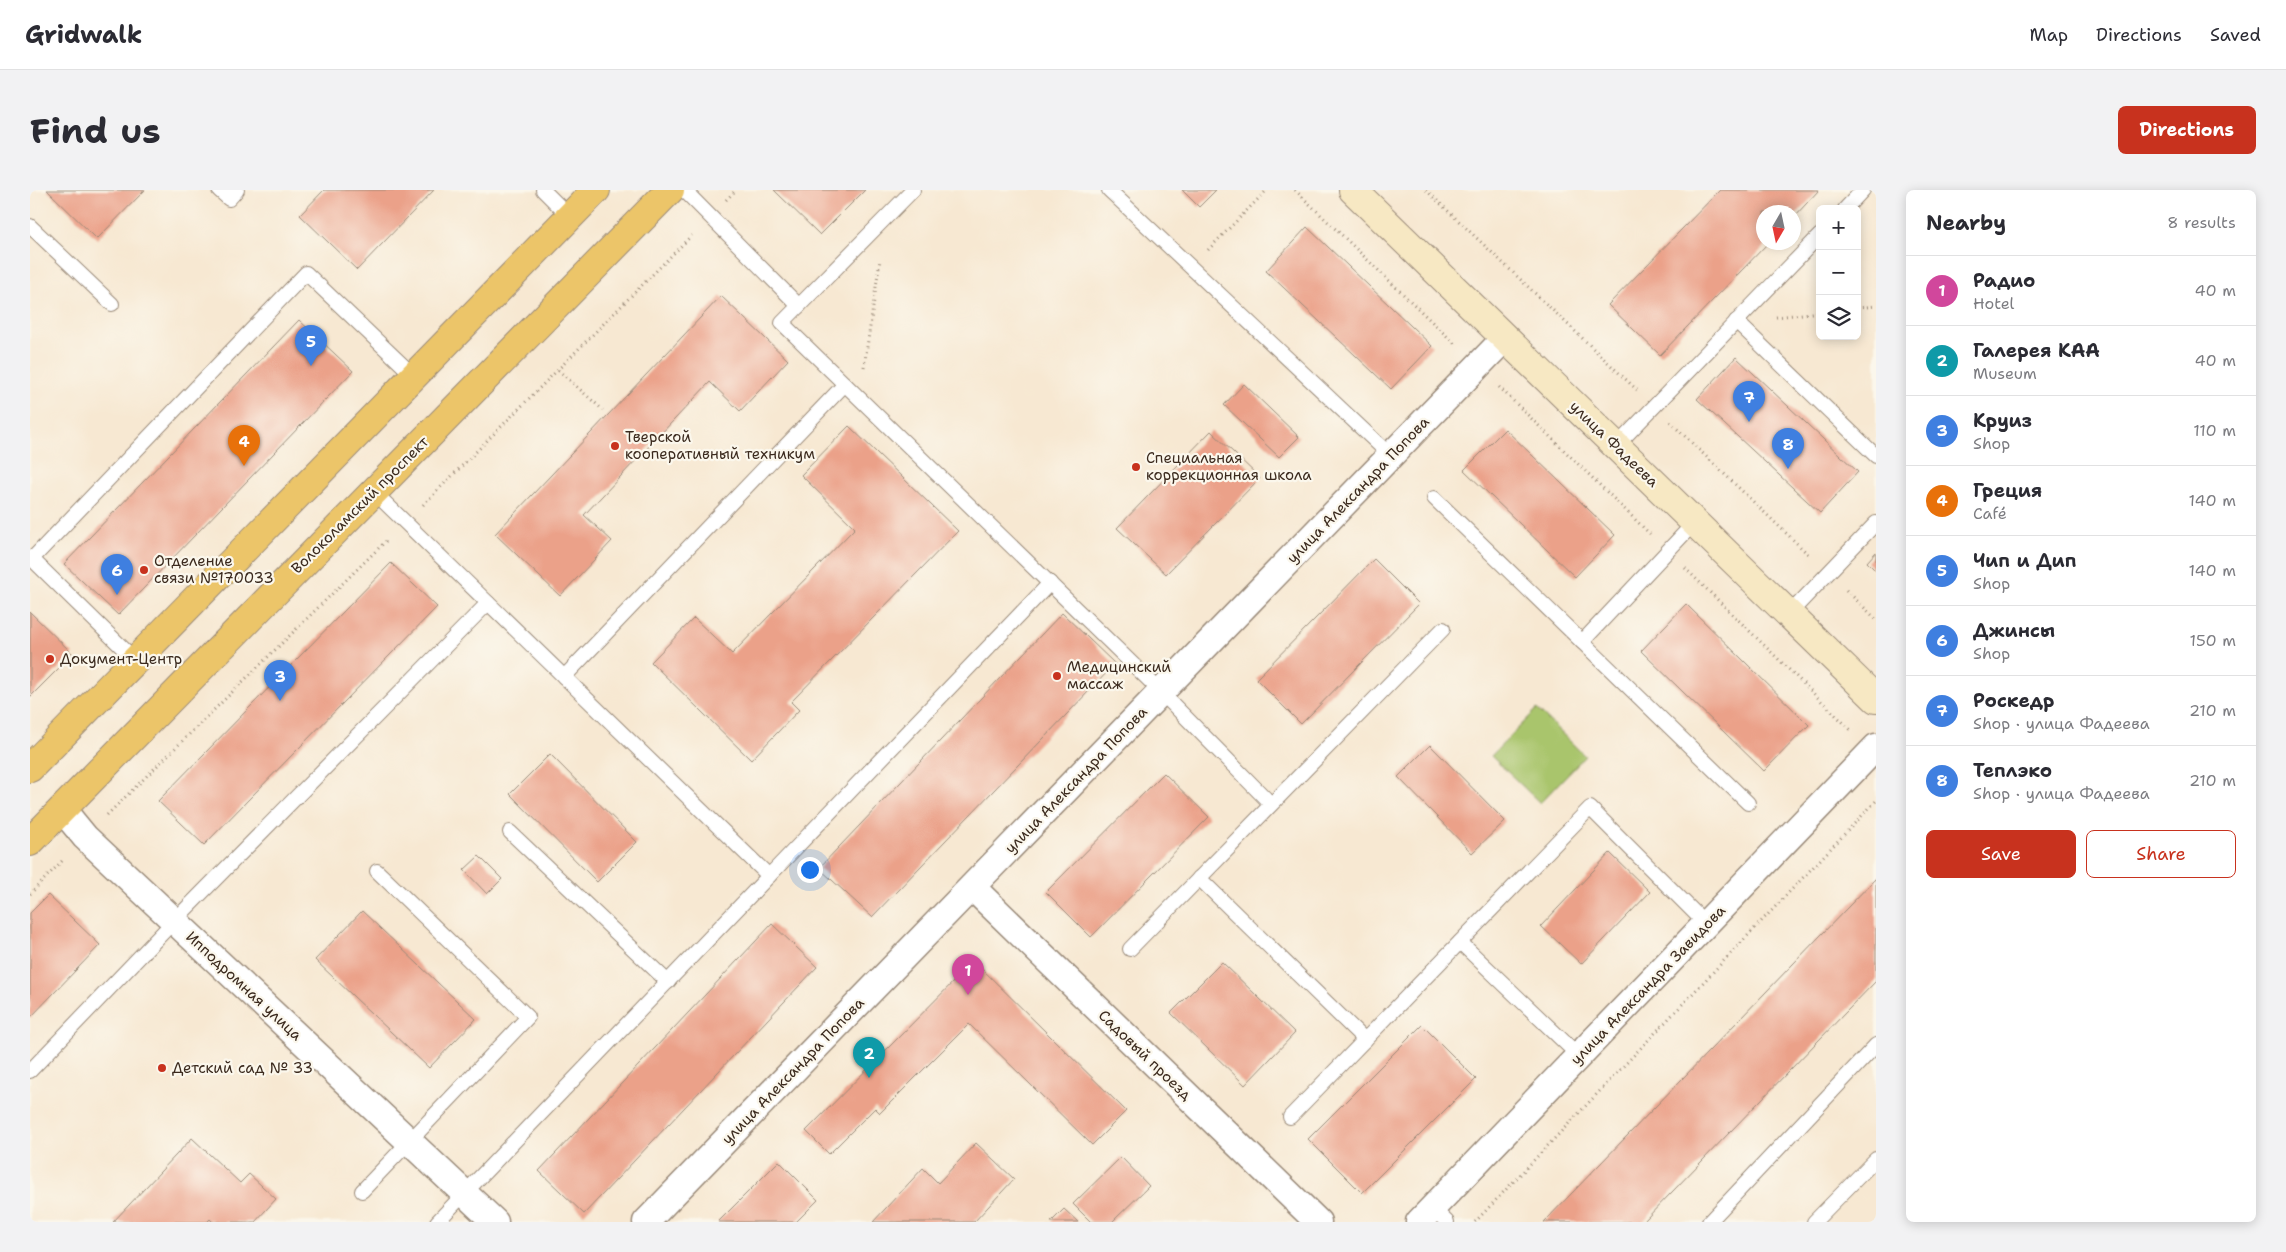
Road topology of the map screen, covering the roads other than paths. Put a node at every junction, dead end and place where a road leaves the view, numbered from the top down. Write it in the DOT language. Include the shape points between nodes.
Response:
graph roads {
  1 [pos="219,190"];
  2 [pos="237,190"];
  3 [pos="543,190"];
  4 [pos="596,190"];
  5 [pos="670,190"];
  6 [pos="684,190"];
  7 [pos="913,190"];
  8 [pos="1109,190"];
  9 [pos="1353,190"];
  10 [pos="1863,190"];
  11 [pos="1849,205"];
  12 [pos="570,217"];
  13 [pos="30,226"];
  14 [pos="1816,239"];
  15 [pos="112,304"];
  16 [pos="799,306"];
  17 [pos="1736,321"];
  18 [pos="1505,338"];
  19 [pos="414,376"];
  20 [pos="845,384"];
  21 [pos="1616,446"];
  22 [pos="1391,456"];
  23 [pos="1876,456"];
  24 [pos="374,492"];
  25 [pos="1434,498"];
  26 [pos="1694,523"];
  27 [pos="1876,523"];
  28 [pos="31,558"];
  29 [pos="1050,583"];
  30 [pos="488,603"];
  31 [pos="1789,614"];
  32 [pos="1442,629"];
  33 [pos="1582,642"];
  34 [pos="135,660"];
  35 [pos="564,677"];
  36 [pos="1161,692"];
  37 [pos="1876,699"];
  38 [pos="1874,749"];
  39 [pos="30,768"];
  40 [pos="1748,803"];
  41 [pos="1271,804"];
  42 [pos="62,809"];
  43 [pos="510,832"];
  44 [pos="30,842"];
  45 [pos="377,871"];
  46 [pos="769,876"];
  47 [pos="1199,878"];
  48 [pos="972,887"];
  49 [pos="174,921"];
  50 [pos="1706,924"];
  51 [pos="1460,942"];
  52 [pos="1130,948"];
  53 [pos="668,982"];
  54 [pos="1365,1040"];
  55 [pos="1876,1045"];
  56 [pos="1579,1056"];
  57 [pos="30,1071"];
  58 [pos="1290,1118"];
  59 [pos="409,1141"];
  60 [pos="1876,1159"];
  61 [pos="362,1191"];
  62 [pos="465,1194"];
  63 [pos="1433,1217"];
  64 [pos="437,1222"];
  65 [pos="495,1222"];
  66 [pos="646,1222"];
  67 [pos="1318,1222"];
  68 [pos="1709,1222"];
  69 [pos="1814,1222"];
  1 -- 2 [label="lane" via="228,199"];
  3 -- 12 [label="lane"];
  4 -- 12 [label="main road"];
  5 -- 24 [label="main road, Волоколамский проспект"];
  6 -- 16 [label="lane"];
  7 -- 16 [label="lane"];
  8 -- 22 [label="lane"];
  9 -- 18 [label="street, улица Фадеева"];
  10 -- 11 [label="lane"];
  12 -- 19 [label="main road"];
  13 -- 15 [label="lane"];
  14 -- 17 [label="lane"];
  16 -- 20 [label="lane" via="782,323"];
  17 -- 21 [label="lane"];
  17 -- 23 [label="lane"];
  18 -- 21 [label="street, улица Фадеева"];
  18 -- 22 [label="street, улица Александра Попова"];
  19 -- 28 [label="lane" via="306,273"];
  19 -- 34 [label="main road"];
  20 -- 29 [label="lane"];
  20 -- 35 [label="lane"];
  21 -- 26 [label="street, улица Фадеева"];
  22 -- 36 [label="street, улица Александра Попова"];
  24 -- 30 [label="lane"];
  24 -- 42 [label="main road, Волоколамский проспект"];
  25 -- 33 [label="lane"];
  26 -- 31 [label="street, улица Фадеева"];
  26 -- 33 [label="lane"];
  27 -- 31 [label="lane"];
  28 -- 34 [label="lane"];
  29 -- 36 [label="lane"];
  29 -- 46 [label="lane"];
  30 -- 35 [label="lane"];
  30 -- 49 [label="lane"];
  31 -- 37 [label="street, улица Фадеева"];
  32 -- 41 [label="lane"];
  33 -- 40 [label="lane"];
  34 -- 39 [label="main road"];
  35 -- 46 [label="lane"];
  36 -- 41 [label="lane"];
  36 -- 48 [label="street, улица Александра Попова"];
  38 -- 50 [label="street, улица Александра Завидова"];
  41 -- 47 [label="lane"];
  42 -- 44 [label="main road, Волоколамский проспект"];
  42 -- 49 [label="street, Ипподромная улица" via="85,837"];
  43 -- 53 [label="lane"];
  45 -- 59 [label="lane" via="528,1017"];
  46 -- 53 [label="lane"];
  47 -- 52 [label="lane"];
  47 -- 54 [label="lane"];
  48 -- 66 [label="street, улица Александра Попова"];
  48 -- 67 [label="street, Садовый проезд"];
  49 -- 57 [label="lane"];
  49 -- 59 [label="street, Ипподромная улица"];
  50 -- 51 [label="lane" via="1590,808"];
  50 -- 56 [label="street, улица Александра Завидова"];
  51 -- 54 [label="lane"];
  51 -- 56 [label="lane"];
  53 -- 62 [label="lane"];
  54 -- 58 [label="lane"];
  55 -- 68 [label="lane"];
  56 -- 63 [label="street, улица Александра Завидова"];
  59 -- 61 [label="lane"];
  59 -- 62 [label="street, Ипподромная улица"];
  60 -- 69 [label="lane"];
  62 -- 64 [label="lane"];
  62 -- 65 [label="street, Ипподромная улица"];
}
